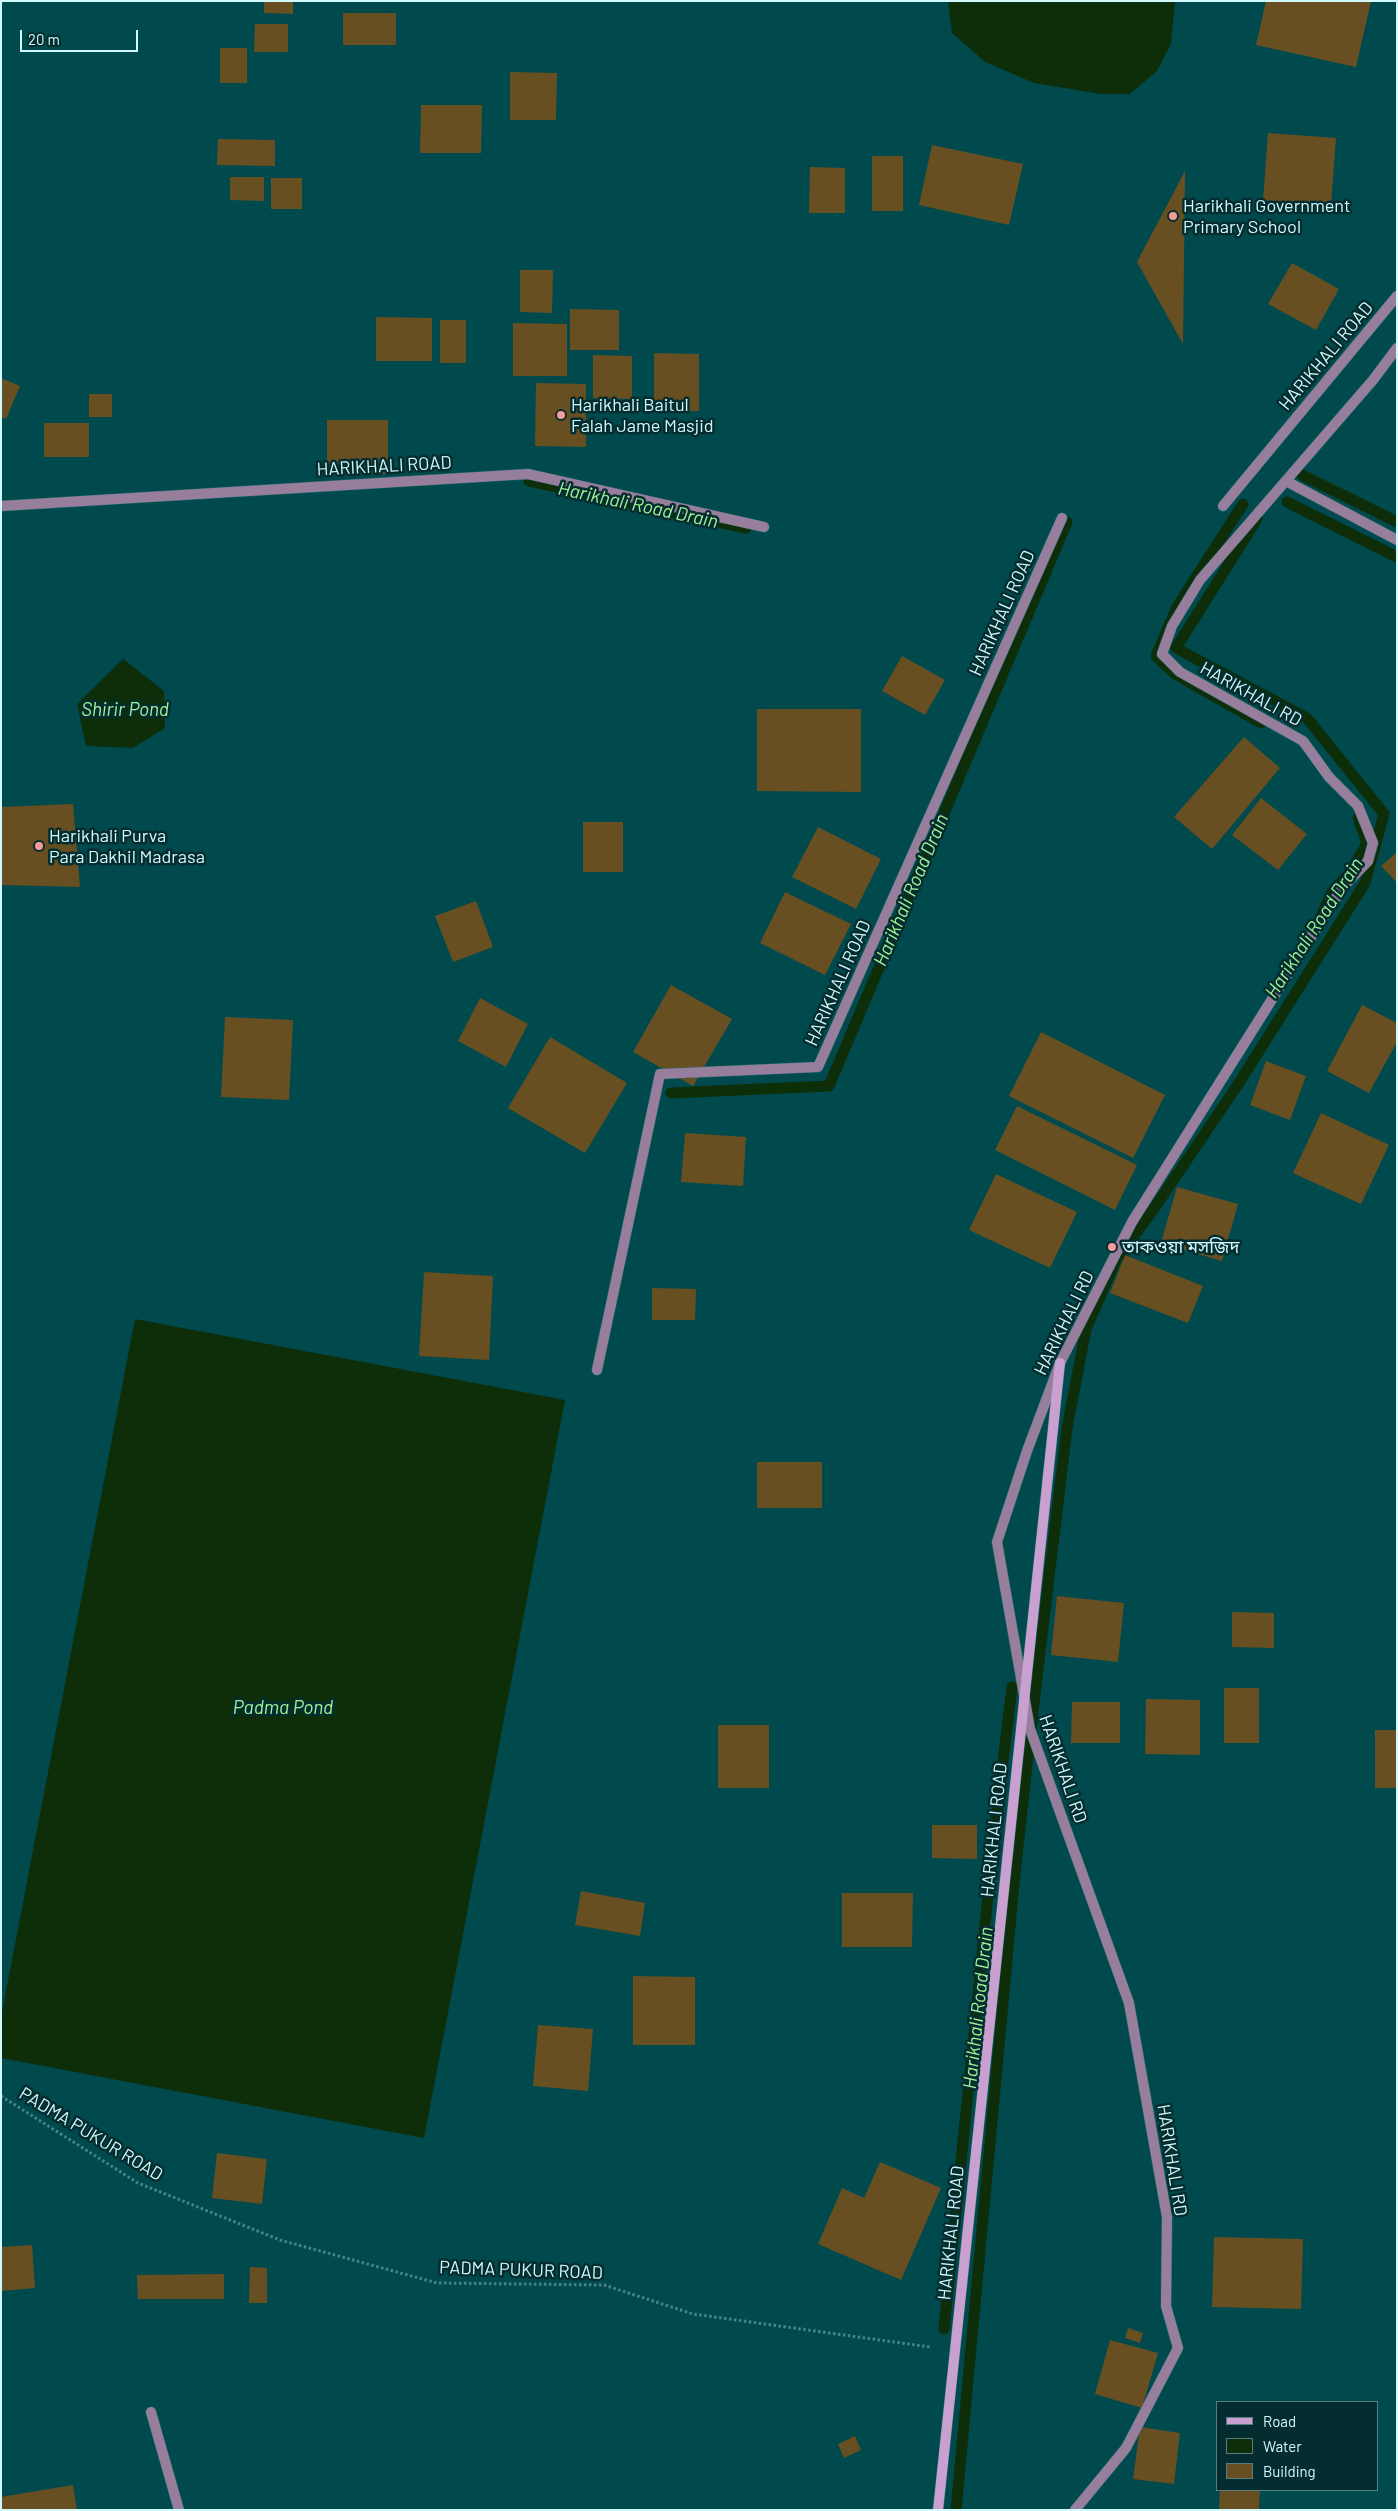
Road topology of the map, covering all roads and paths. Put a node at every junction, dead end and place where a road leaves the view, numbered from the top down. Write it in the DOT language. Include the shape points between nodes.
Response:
graph roads {
  1 [pos="1397,296"];
  2 [pos="1397,348"];
  3 [pos="1286,481"];
  4 [pos="1,506"];
  5 [pos="1223,506"];
  6 [pos="1062,518"];
  7 [pos="764,527"];
  8 [pos="1397,540"];
  9 [pos="1060,1364"];
  10 [pos="597,1370"];
  11 [pos="1,2096"];
  12 [pos="955,2350"];
  13 [pos="151,2412"];
  14 [pos="179,2510"];
  15 [pos="938,2510"];
  16 [pos="1075,2510"];
  1 -- 5 [label="street, HARIKHALI ROAD"];
  2 -- 3 [label="street, HARIKHALI RD"];
  3 -- 8 [label="street"];
  3 -- 9 [label="street, HARIKHALI RD" via="1200,580 1172,626 1162,654 1180,672 1303,741 1329,777 1358,806 1373,843 1368,861 1342,888 1132,1222"];
  4 -- 7 [label="street, HARIKHALI ROAD" via="528,474"];
  6 -- 10 [label="street, HARIKHALI ROAD" via="818,1067 660,1074"];
  9 -- 12 [label="main road, HARIKHALI ROAD"];
  9 -- 16 [label="street, HARIKHALI RD" via="997,1542 1030,1728 1129,2003 1167,2217 1166,2306 1178,2348 1126,2448"];
  11 -- 12 [label="path, PADMA PUKUR ROAD" via="138,2182 280,2240 437,2282 604,2284 693,2314"];
  12 -- 15 [label="main road, HARIKHALI ROAD"];
  13 -- 14 [label="street"];
}
